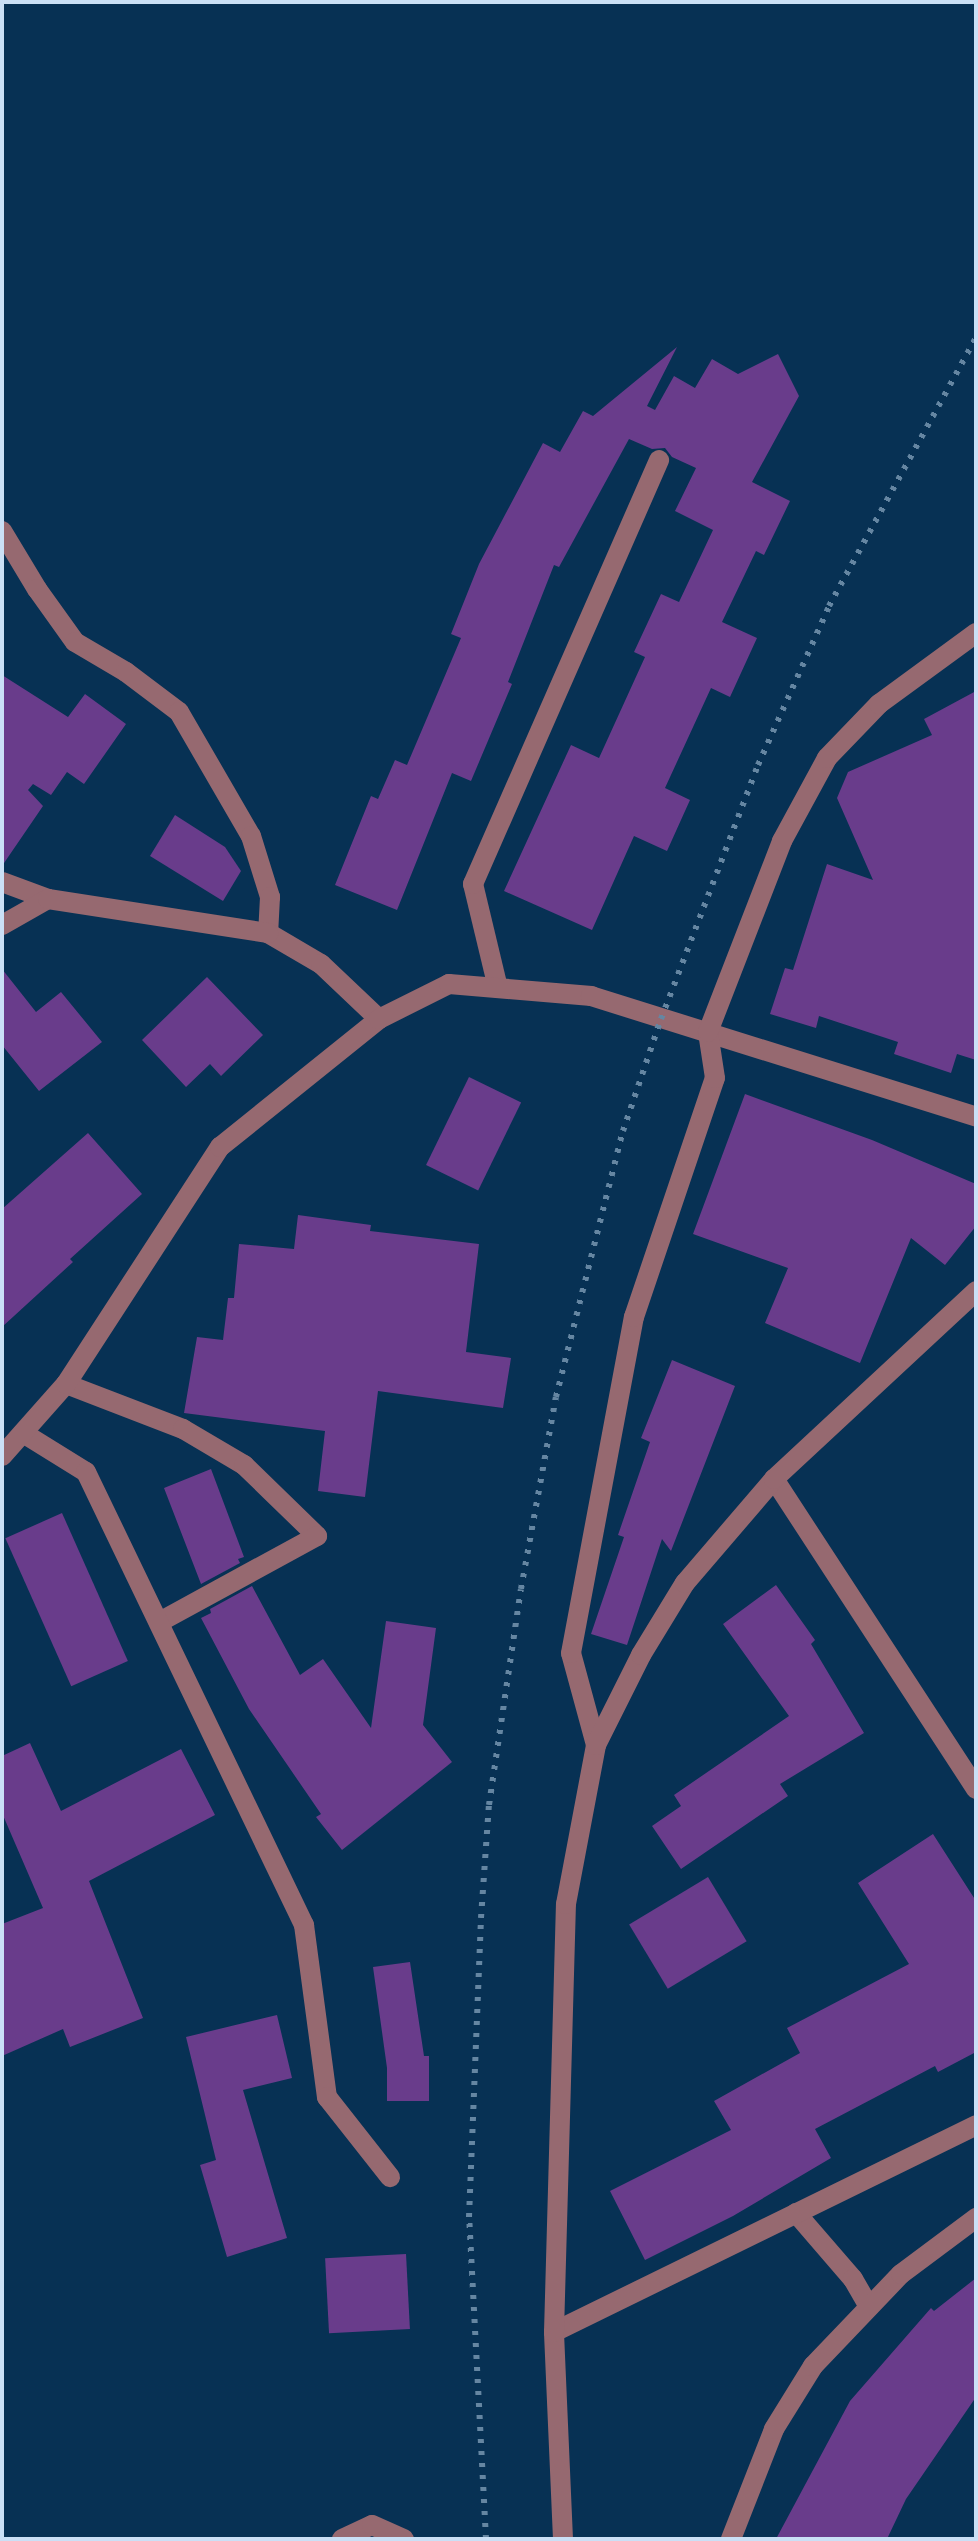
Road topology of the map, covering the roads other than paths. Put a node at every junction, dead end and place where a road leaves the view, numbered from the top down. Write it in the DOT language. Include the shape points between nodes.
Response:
graph roads {
  1 [pos="659,460"];
  2 [pos="2,531"];
  3 [pos="976,633"];
  4 [pos="2,882"];
  5 [pos="48,899"];
  6 [pos="2,925"];
  7 [pos="268,933"];
  8 [pos="498,988"];
  9 [pos="379,1019"];
  10 [pos="708,1032"];
  11 [pos="976,1117"];
  12 [pos="976,1291"];
  13 [pos="66,1384"];
  14 [pos="23,1433"];
  15 [pos="2,1456"];
  16 [pos="774,1479"];
  17 [pos="159,1622"];
  18 [pos="596,1745"];
  19 [pos="976,1789"];
  20 [pos="976,2125"];
  21 [pos="390,2177"];
  22 [pos="796,2213"];
  23 [pos="976,2218"];
  24 [pos="869,2307"];
  25 [pos="554,2332"];
  26 [pos="342,2539"];
  27 [pos="404,2539"];
  28 [pos="563,2539"];
  29 [pos="731,2539"];
  1 -- 8 [label="street" via="473,884"];
  2 -- 7 [label="street" via="75,642 179,712 251,836 270,897"];
  3 -- 10 [label="street" via="879,704 827,758 782,841"];
  4 -- 5 [label="street"];
  5 -- 6 [label="street"];
  5 -- 7 [label="street"];
  7 -- 9 [label="street" via="321,964"];
  8 -- 9 [label="street" via="449,984"];
  8 -- 10 [label="street" via="591,996"];
  9 -- 13 [label="street" via="220,1147"];
  10 -- 11 [label="street"];
  10 -- 18 [label="street" via="715,1078 634,1317 571,1653"];
  12 -- 16 [label="street"];
  13 -- 14 [label="street"];
  13 -- 17 [label="street" via="183,1429 244,1465 317,1536"];
  14 -- 15 [label="street"];
  14 -- 17 [label="street" via="86,1472"];
  16 -- 18 [label="street" via="685,1583"];
  16 -- 19 [label="street"];
  17 -- 21 [label="street" via="304,1925 327,2097"];
  18 -- 25 [label="street" via="566,1904"];
  20 -- 22 [label="street"];
  22 -- 24 [label="street" via="853,2279"];
  22 -- 25 [label="street"];
  23 -- 24 [label="street" via="901,2274"];
  24 -- 29 [label="street" via="813,2366 774,2429"];
  25 -- 28 [label="street"];
  26 -- 27 [label="street" via="372,2525"];
}
